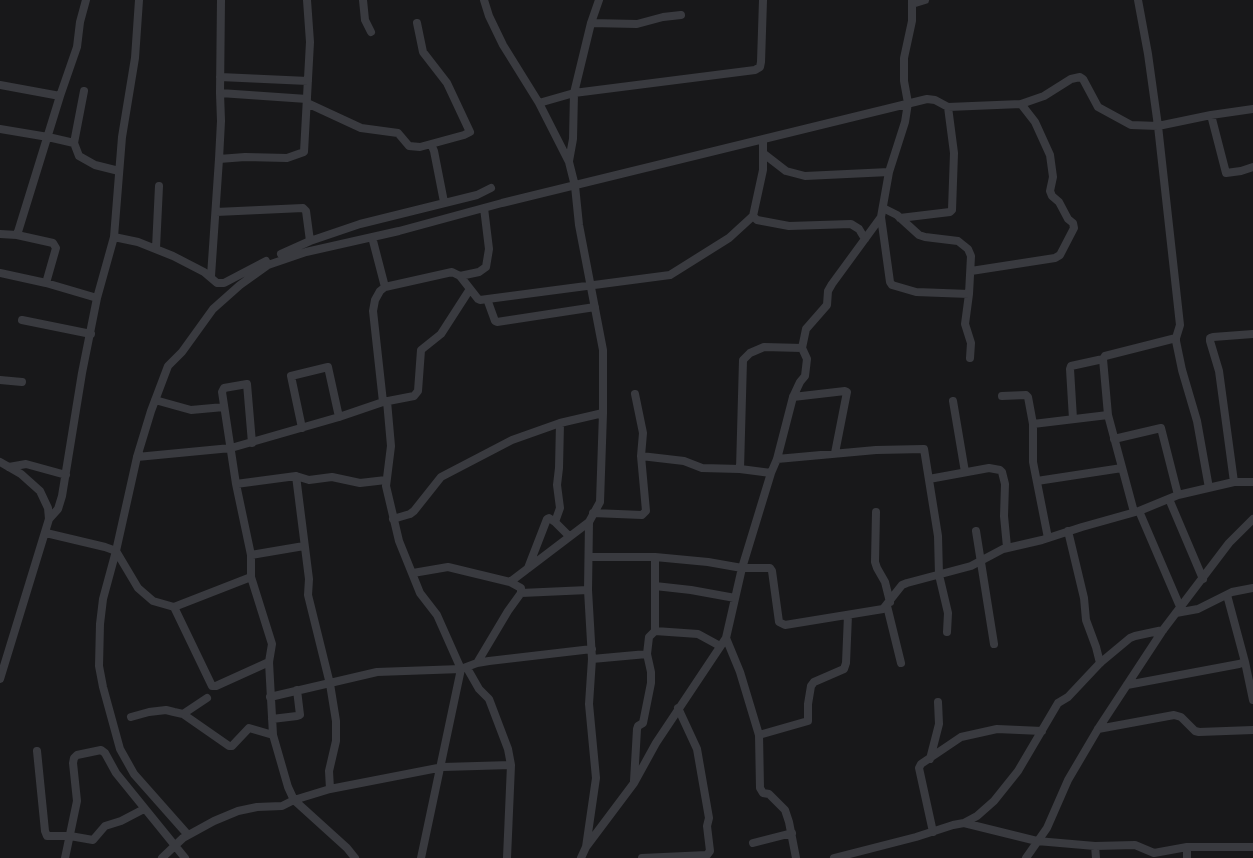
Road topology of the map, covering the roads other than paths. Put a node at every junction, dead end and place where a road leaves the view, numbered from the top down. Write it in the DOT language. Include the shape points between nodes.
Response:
graph roads {
  1 [pos="86,0"];
  2 [pos="139,0"];
  3 [pos="221,0"];
  4 [pos="307,0"];
  5 [pos="363,0"];
  6 [pos="484,0"];
  7 [pos="599,0"];
  8 [pos="763,0"];
  9 [pos="925,0"];
  10 [pos="1138,0"];
  11 [pos="912,2"];
  12 [pos="681,15"];
  13 [pos="417,23"];
  14 [pos="591,23"];
  15 [pos="371,32"];
  16 [pos="220,77"];
  17 [pos="308,81"];
  18 [pos="0,85"];
  19 [pos="84,91"];
  20 [pos="219,93"];
  21 [pos="574,93"];
  22 [pos="60,96"];
  23 [pos="307,101"];
  24 [pos="539,103"];
  25 [pos="908,103"];
  26 [pos="1021,104"];
  27 [pos="948,107"];
  28 [pos="1253,109"];
  29 [pos="1211,115"];
  30 [pos="1158,126"];
  31 [pos="0,129"];
  32 [pos="48,137"];
  33 [pos="763,140"];
  34 [pos="74,143"];
  35 [pos="430,144"];
  36 [pos="764,154"];
  37 [pos="219,159"];
  38 [pos="569,162"];
  39 [pos="1253,167"];
  40 [pos="120,171"];
  41 [pos="889,172"];
  42 [pos="159,186"];
  43 [pos="575,186"];
  44 [pos="491,188"];
  45 [pos="444,202"];
  46 [pos="484,208"];
  47 [pos="216,212"];
  48 [pos="882,212"];
  49 [pos="753,216"];
  50 [pos="900,218"];
  51 [pos="0,234"];
  52 [pos="17,235"];
  53 [pos="114,237"];
  54 [pos="372,237"];
  55 [pos="865,239"];
  56 [pos="310,241"];
  57 [pos="156,248"];
  58 [pos="971,271"];
  59 [pos="0,273"];
  60 [pos="211,276"];
  61 [pos="460,276"];
  62 [pos="46,283"];
  63 [pos="591,286"];
  64 [pos="385,287"];
  65 [pos="470,289"];
  66 [pos="969,294"];
  67 [pos="97,298"];
  68 [pos="487,299"];
  69 [pos="595,307"];
  70 [pos="22,320"];
  71 [pos="91,334"];
  72 [pos="1253,334"];
  73 [pos="1176,338"];
  74 [pos="802,348"];
  75 [pos="970,358"];
  76 [pos="1103,359"];
  77 [pos="0,380"];
  78 [pos="22,382"];
  79 [pos="635,394"];
  80 [pos="1002,396"];
  81 [pos="793,397"];
  82 [pos="155,400"];
  83 [pos="953,401"];
  84 [pos="385,402"];
  85 [pos="224,407"];
  86 [pos="603,413"];
  87 [pos="1108,415"];
  88 [pos="339,417"];
  89 [pos="1073,419"];
  90 [pos="560,423"];
  91 [pos="1033,424"];
  92 [pos="302,428"];
  93 [pos="1114,439"];
  94 [pos="252,443"];
  95 [pos="231,448"];
  96 [pos="835,453"];
  97 [pos="642,456"];
  98 [pos="137,457"];
  99 [pos="777,459"];
  100 [pos="0,462"];
  101 [pos="9,467"];
  102 [pos="1122,468"];
  103 [pos="740,469"];
  104 [pos="965,472"];
  105 [pos="771,473"];
  106 [pos="66,475"];
  107 [pos="296,475"];
  108 [pos="929,479"];
  109 [pos="386,480"];
  110 [pos="1037,481"];
  111 [pos="1234,481"];
  112 [pos="1253,482"];
  113 [pos="236,484"];
  114 [pos="1209,488"];
  115 [pos="1178,495"];
  116 [pos="1169,499"];
  117 [pos="1136,511"];
  118 [pos="876,512"];
  119 [pos="591,518"];
  120 [pos="393,519"];
  121 [pos="1253,519"];
  122 [pos="49,520"];
  123 [pos="555,522"];
  124 [pos="976,531"];
  125 [pos="1068,531"];
  126 [pos="46,533"];
  127 [pos="569,536"];
  128 [pos="1048,538"];
  129 [pos="304,545"];
  130 [pos="1007,547"];
  131 [pos="116,551"];
  132 [pos="251,555"];
  133 [pos="589,557"];
  134 [pos="655,557"];
  135 [pos="981,561"];
  136 [pos="528,568"];
  137 [pos="742,568"];
  138 [pos="413,573"];
  139 [pos="939,575"];
  140 [pos="251,577"];
  141 [pos="1203,579"];
  142 [pos="510,582"];
  143 [pos="655,586"];
  144 [pos="1253,588"];
  145 [pos="588,590"];
  146 [pos="522,593"];
  147 [pos="1227,595"];
  148 [pos="735,598"];
  149 [pos="888,604"];
  150 [pos="174,607"];
  151 [pos="1178,611"];
  152 [pos="848,615"];
  153 [pos="1163,630"];
  154 [pos="655,631"];
  155 [pos="947,632"];
  156 [pos="726,638"];
  157 [pos="994,644"];
  158 [pos="720,646"];
  159 [pos="592,654"];
  160 [pos="647,654"];
  161 [pos="269,662"];
  162 [pos="1245,662"];
  163 [pos="477,663"];
  164 [pos="901,663"];
  165 [pos="1100,663"];
  166 [pos="464,668"];
  167 [pos="0,679"];
  168 [pos="330,684"];
  169 [pos="1127,685"];
  170 [pos="297,690"];
  171 [pos="270,697"];
  172 [pos="207,698"];
  173 [pos="1253,700"];
  174 [pos="938,702"];
  175 [pos="678,708"];
  176 [pos="183,714"];
  177 [pos="131,717"];
  178 [pos="272,719"];
  179 [pos="1098,729"];
  180 [pos="1253,730"];
  181 [pos="1042,731"];
  182 [pos="273,735"];
  183 [pos="759,736"];
  184 [pos="37,751"];
  185 [pos="930,759"];
  186 [pos="511,765"];
  187 [pos="440,768"];
  188 [pos="634,783"];
  189 [pos="330,789"];
  190 [pos="294,800"];
  191 [pos="144,809"];
  192 [pos="964,823"];
  193 [pos="933,832"];
  194 [pos="792,833"];
  195 [pos="188,835"];
  196 [pos="70,836"];
  197 [pos="1037,841"];
  198 [pos="753,843"];
  199 [pos="174,846"];
  200 [pos="1095,846"];
  201 [pos="586,847"];
  202 [pos="1187,847"];
  203 [pos="1253,847"];
  204 [pos="863,855"];
  205 [pos="692,857"];
  206 [pos="65,858"];
  207 [pos="162,858"];
  208 [pos="185,858"];
  209 [pos="355,858"];
  210 [pos="421,858"];
  211 [pos="507,858"];
  212 [pos="581,858"];
  213 [pos="642,858"];
  214 [pos="796,858"];
  215 [pos="834,858"];
  216 [pos="1026,858"];
  217 [pos="1096,858"];
  218 [pos="1187,858"];
  1 -- 22 [label="street" via="77,47"];
  2 -- 40 [label="street"];
  3 -- 16 [label="street"];
  4 -- 17 [label="street"];
  5 -- 15 [label="street"];
  6 -- 24 [label="street" via="503,45"];
  7 -- 14 [label="street"];
  8 -- 21 [label="street" via="761,62 755,70"];
  9 -- 11 [label="street"];
  10 -- 30 [label="street"];
  11 -- 25 [label="street" via="904,58"];
  12 -- 14 [label="street" via="637,24"];
  13 -- 35 [label="street" via="423,52 447,83 470,132"];
  14 -- 21 [label="street"];
  16 -- 17 [label="street"];
  16 -- 20 [label="street"];
  17 -- 23 [label="street"];
  18 -- 22 [label="street"];
  19 -- 34 [label="street"];
  20 -- 23 [label="street"];
  20 -- 37 [label="street"];
  21 -- 24 [label="street"];
  21 -- 38 [label="street"];
  22 -- 32 [label="street"];
  23 -- 35 [label="street" via="361,128 398,133 409,146"];
  23 -- 37 [label="street" via="306,146 300,155"];
  24 -- 38 [label="street"];
  25 -- 27 [label="street" via="927,99"];
  25 -- 33 [label="street"];
  25 -- 41 [label="street"];
  26 -- 27 [label="street"];
  26 -- 30 [label="street" via="1080,77 1098,107 1129,125"];
  26 -- 58 [label="street" via="1050,155 1052,196 1074,228 1055,258"];
  27 -- 50 [label="street" via="954,153 952,210"];
  28 -- 29 [label="street"];
  29 -- 30 [label="street"];
  29 -- 39 [label="street" via="1226,173"];
  30 -- 73 [label="street" via="1181,325"];
  31 -- 32 [label="street"];
  32 -- 34 [label="street"];
  32 -- 52 [label="street"];
  33 -- 36 [label="street"];
  33 -- 43 [label="street"];
  34 -- 40 [label="street" via="79,156 95,166"];
  35 -- 45 [label="street"];
  36 -- 41 [label="street" via="786,172 805,176"];
  36 -- 49 [label="street"];
  37 -- 47 [label="street"];
  38 -- 43 [label="street"];
  40 -- 53 [label="street"];
  41 -- 48 [label="street"];
  42 -- 57 [label="street"];
  43 -- 46 [label="street"];
  43 -- 63 [label="street"];
  44 -- 45 [label="street"];
  45 -- 56 [label="street"];
  46 -- 54 [label="street"];
  46 -- 61 [label="street" via="489,249 485,267"];
  47 -- 56 [label="street" via="303,208"];
  47 -- 60 [label="street"];
  48 -- 50 [label="street"];
  48 -- 55 [label="street"];
  48 -- 66 [label="street" via="892,285 916,292"];
  49 -- 55 [label="street" via="789,226 850,224"];
  49 -- 63 [label="street" via="729,238 670,275"];
  50 -- 58 [label="street" via="919,235 964,244 971,256"];
  51 -- 52 [label="street"];
  52 -- 62 [label="street" via="53,243 56,248"];
  53 -- 57 [label="street"];
  53 -- 67 [label="street"];
  54 -- 64 [label="street"];
  54 -- 82 [label="street" via="292,255 240,285 171,362"];
  55 -- 74 [label="street" via="832,284 828,302 806,329"];
  56 -- 60 [label="street" via="224,283"];
  57 -- 60 [label="street"];
  58 -- 66 [label="street"];
  59 -- 62 [label="street"];
  61 -- 64 [label="street" via="452,272"];
  61 -- 65 [label="street"];
  62 -- 67 [label="street"];
  63 -- 68 [label="street"];
  63 -- 69 [label="street"];
  64 -- 84 [label="street" via="373,311"];
  65 -- 68 [label="street" via="478,299"];
  65 -- 84 [label="street" via="441,334 421,350 417,394"];
  66 -- 75 [label="street" via="965,327"];
  67 -- 71 [label="street"];
  68 -- 69 [label="street" via="497,322"];
  69 -- 86 [label="street" via="604,362"];
  70 -- 71 [label="street"];
  71 -- 106 [label="street"];
  72 -- 111 [label="street" via="1210,338"];
  73 -- 76 [label="street"];
  73 -- 114 [label="street"];
  74 -- 81 [label="street" via="807,359 805,376"];
  74 -- 103 [label="street" via="764,347 743,360"];
  76 -- 87 [label="street"];
  76 -- 89 [label="street" via="1071,366"];
  77 -- 78 [label="street"];
  79 -- 97 [label="street" via="643,433"];
  80 -- 91 [label="street" via="1026,395"];
  81 -- 96 [label="street" via="847,392"];
  81 -- 99 [label="street"];
  82 -- 85 [label="street" via="191,410"];
  82 -- 98 [label="street"];
  83 -- 104 [label="street"];
  84 -- 88 [label="street"];
  84 -- 109 [label="street" via="391,446"];
  85 -- 94 [label="street" via="224,388 247,384"];
  85 -- 95 [label="street"];
  86 -- 90 [label="street"];
  86 -- 119 [label="street" via="600,502"];
  87 -- 89 [label="street"];
  87 -- 93 [label="street"];
  88 -- 92 [label="street"];
  88 -- 92 [label="street" via="328,367 291,376"];
  89 -- 91 [label="street"];
  90 -- 120 [label="street" via="512,440 441,477 410,514"];
  90 -- 123 [label="street" via="556,485 560,508"];
  91 -- 110 [label="street"];
  92 -- 94 [label="street"];
  93 -- 102 [label="street"];
  93 -- 115 [label="street" via="1161,428"];
  94 -- 95 [label="street"];
  95 -- 98 [label="street"];
  95 -- 113 [label="street"];
  96 -- 99 [label="street"];
  96 -- 108 [label="street" via="923,449"];
  97 -- 103 [label="street" via="702,468"];
  97 -- 119 [label="street" via="645,514"];
  98 -- 131 [label="street"];
  99 -- 105 [label="street"];
  100 -- 101 [label="street"];
  101 -- 106 [label="street" via="26,464"];
  101 -- 122 [label="street" via="40,491"];
  102 -- 110 [label="street"];
  102 -- 117 [label="street"];
  103 -- 105 [label="street"];
  104 -- 108 [label="street"];
  104 -- 130 [label="street" via="989,468 1002,472"];
  105 -- 137 [label="street"];
  106 -- 122 [label="street" via="58,509"];
  107 -- 109 [label="street" via="360,483"];
  107 -- 113 [label="street"];
  107 -- 129 [label="street"];
  108 -- 139 [label="street"];
  109 -- 120 [label="street"];
  110 -- 128 [label="street"];
  111 -- 112 [label="street"];
  111 -- 114 [label="street"];
  113 -- 132 [label="street"];
  114 -- 115 [label="street"];
  115 -- 116 [label="street"];
  116 -- 117 [label="street"];
  116 -- 141 [label="street"];
  117 -- 125 [label="street"];
  117 -- 151 [label="street"];
  118 -- 149 [label="street" via="876,562"];
  119 -- 127 [label="street"];
  119 -- 133 [label="street"];
  120 -- 138 [label="street"];
  121 -- 141 [label="street"];
  122 -- 126 [label="street"];
  123 -- 127 [label="street"];
  123 -- 136 [label="street" via="549,518 544,522"];
  124 -- 135 [label="street"];
  125 -- 128 [label="street"];
  125 -- 165 [label="street"];
  126 -- 131 [label="street"];
  126 -- 167 [label="street"];
  127 -- 136 [label="street"];
  128 -- 130 [label="street"];
  129 -- 132 [label="street"];
  129 -- 168 [label="street" via="308,595"];
  130 -- 135 [label="street"];
  131 -- 150 [label="street" via="138,588 153,601"];
  131 -- 195 [label="street" via="100,625 99,666 108,709 120,749 134,774"];
  132 -- 140 [label="street"];
  133 -- 134 [label="street"];
  133 -- 145 [label="street"];
  134 -- 137 [label="street"];
  134 -- 143 [label="street"];
  135 -- 139 [label="street"];
  135 -- 157 [label="street"];
  136 -- 142 [label="street"];
  137 -- 148 [label="street"];
  137 -- 152 [label="street" via="772,571 782,624"];
  138 -- 142 [label="street" via="448,567"];
  138 -- 166 [label="street"];
  139 -- 149 [label="street" via="902,585"];
  139 -- 155 [label="street" via="948,613"];
  140 -- 150 [label="street"];
  140 -- 161 [label="street" via="271,638"];
  141 -- 151 [label="street"];
  142 -- 146 [label="street"];
  143 -- 148 [label="street"];
  143 -- 154 [label="street"];
  144 -- 147 [label="street"];
  145 -- 146 [label="street"];
  145 -- 159 [label="street"];
  146 -- 163 [label="street"];
  147 -- 151 [label="street" via="1202,608"];
  147 -- 162 [label="street"];
  148 -- 156 [label="street"];
  149 -- 152 [label="street"];
  149 -- 164 [label="street"];
  150 -- 161 [label="street" via="212,686"];
  151 -- 153 [label="street"];
  152 -- 183 [label="street" via="844,669 811,686 808,722"];
  153 -- 165 [label="street" via="1130,638"];
  153 -- 169 [label="street"];
  154 -- 158 [label="street" via="698,634"];
  154 -- 160 [label="street" via="649,637"];
  156 -- 158 [label="street"];
  156 -- 183 [label="street"];
  158 -- 175 [label="street"];
  159 -- 160 [label="street"];
  159 -- 163 [label="street"];
  159 -- 201 [label="street" via="589,704 596,774"];
  160 -- 188 [label="street" via="651,683 643,723 637,729"];
  161 -- 171 [label="street"];
  162 -- 169 [label="street"];
  162 -- 173 [label="street"];
  163 -- 166 [label="street"];
  165 -- 181 [label="street" via="1058,703"];
  166 -- 168 [label="street" via="377,673"];
  166 -- 186 [label="street" via="489,699"];
  166 -- 187 [label="street"];
  168 -- 170 [label="street"];
  168 -- 189 [label="street" via="336,741"];
  169 -- 179 [label="street"];
  170 -- 171 [label="street"];
  170 -- 178 [label="street" via="300,715"];
  171 -- 178 [label="street"];
  172 -- 176 [label="street"];
  174 -- 185 [label="street" via="939,724"];
  175 -- 188 [label="street"];
  175 -- 205 [label="street" via="697,749 709,818 710,851"];
  176 -- 177 [label="street" via="166,710"];
  176 -- 182 [label="street" via="229,746 250,728"];
  178 -- 182 [label="street"];
  179 -- 180 [label="street" via="1174,715 1199,732"];
  179 -- 197 [label="street"];
  181 -- 185 [label="street" via="997,729 964,736"];
  181 -- 192 [label="street" via="994,801"];
  182 -- 190 [label="street"];
  183 -- 194 [label="street" via="760,788 785,810"];
  184 -- 196 [label="street" via="45,834"];
  185 -- 193 [label="street" via="919,768"];
  186 -- 187 [label="street"];
  186 -- 211 [label="street"];
  187 -- 189 [label="street"];
  187 -- 210 [label="street"];
  188 -- 201 [label="street"];
  189 -- 190 [label="street"];
  190 -- 195 [label="street" via="282,806 239,811"];
  190 -- 209 [label="street"];
  191 -- 196 [label="street" via="105,826 93,839"];
  191 -- 196 [label="street" via="102,750 77,755 72,763 77,801"];
  191 -- 199 [label="street"];
  192 -- 193 [label="street"];
  192 -- 197 [label="street"];
  193 -- 204 [label="street"];
  194 -- 198 [label="street"];
  194 -- 214 [label="street"];
  195 -- 199 [label="street"];
  196 -- 206 [label="street"];
  197 -- 200 [label="street"];
  197 -- 216 [label="street"];
  199 -- 207 [label="street"];
  199 -- 208 [label="street"];
  200 -- 202 [label="street" via="1135,845 1154,853"];
  200 -- 217 [label="street"];
  201 -- 212 [label="street"];
  202 -- 203 [label="street"];
  202 -- 218 [label="street"];
  204 -- 215 [label="street"];
  205 -- 213 [label="street"];
}
